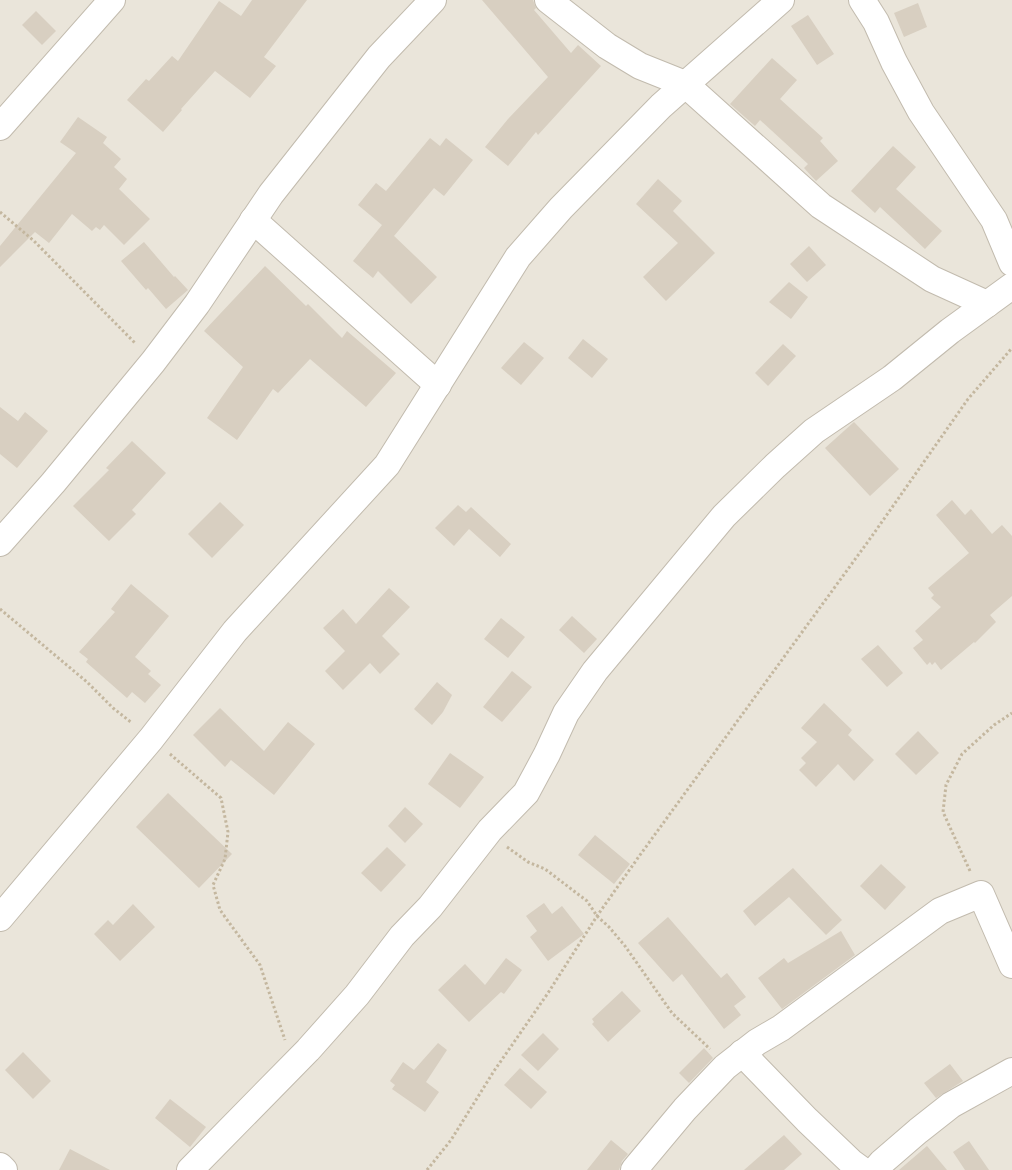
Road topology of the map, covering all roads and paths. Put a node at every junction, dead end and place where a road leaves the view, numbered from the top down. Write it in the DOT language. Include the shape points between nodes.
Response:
graph roads {
  1 [pos="112,0"];
  2 [pos="433,0"];
  3 [pos="548,0"];
  4 [pos="781,0"];
  5 [pos="862,0"];
  6 [pos="685,84"];
  7 [pos="0,127"];
  8 [pos="0,212"];
  9 [pos="253,220"];
  10 [pos="1012,263"];
  11 [pos="1012,286"];
  12 [pos="988,304"];
  13 [pos="1012,348"];
  14 [pos="153,362"];
  15 [pos="438,385"];
  16 [pos="0,543"];
  17 [pos="0,609"];
  18 [pos="1012,713"];
  19 [pos="151,739"];
  20 [pos="490,830"];
  21 [pos="981,894"];
  22 [pos="597,916"];
  23 [pos="0,918"];
  24 [pos="1012,964"];
  25 [pos="734,1060"];
  26 [pos="293,1067"];
  27 [pos="1012,1072"];
  28 [pos="0,1166"];
  29 [pos="4,1170"];
  30 [pos="190,1170"];
  31 [pos="427,1170"];
  32 [pos="634,1170"];
  33 [pos="862,1170"];
  34 [pos="875,1170"];
  1 -- 7 [label="street"];
  2 -- 9 [label="street" via="379,57"];
  3 -- 6 [label="street" via="607,46 640,66"];
  4 -- 6 [label="street"];
  5 -- 10 [label="street" via="921,112 994,220"];
  6 -- 12 [label="street" via="821,206 932,279"];
  6 -- 15 [label="street" via="568,200 518,257"];
  8 -- 14 [label="path" via="34,241"];
  9 -- 14 [label="street" via="197,304"];
  9 -- 15 [label="street"];
  11 -- 12 [label="street"];
  12 -- 20 [label="street" via="892,378 814,431 724,516 595,671 566,713 526,793"];
  13 -- 22 [label="path" via="968,399"];
  14 -- 16 [label="street"];
  15 -- 19 [label="street" via="387,465 235,631"];
  17 -- 19 [label="path"];
  18 -- 21 [label="path" via="962,754 946,785 943,812"];
  19 -- 23 [label="street"];
  19 -- 26 [label="path" via="221,798 228,832 225,859 213,885 220,910 260,965"];
  20 -- 22 [label="path" via="511,852 545,869 587,901"];
  20 -- 26 [label="street" via="357,995"];
  21 -- 24 [label="street"];
  21 -- 25 [label="street" via="940,911"];
  22 -- 25 [label="path" via="625,946 672,1013 707,1044"];
  22 -- 31 [label="path" via="452,1140"];
  25 -- 32 [label="street" via="685,1109"];
  25 -- 33 [label="street"];
  26 -- 30 [label="street"];
  27 -- 34 [label="street" via="951,1105"];
  28 -- 29 [label="street"];
}
